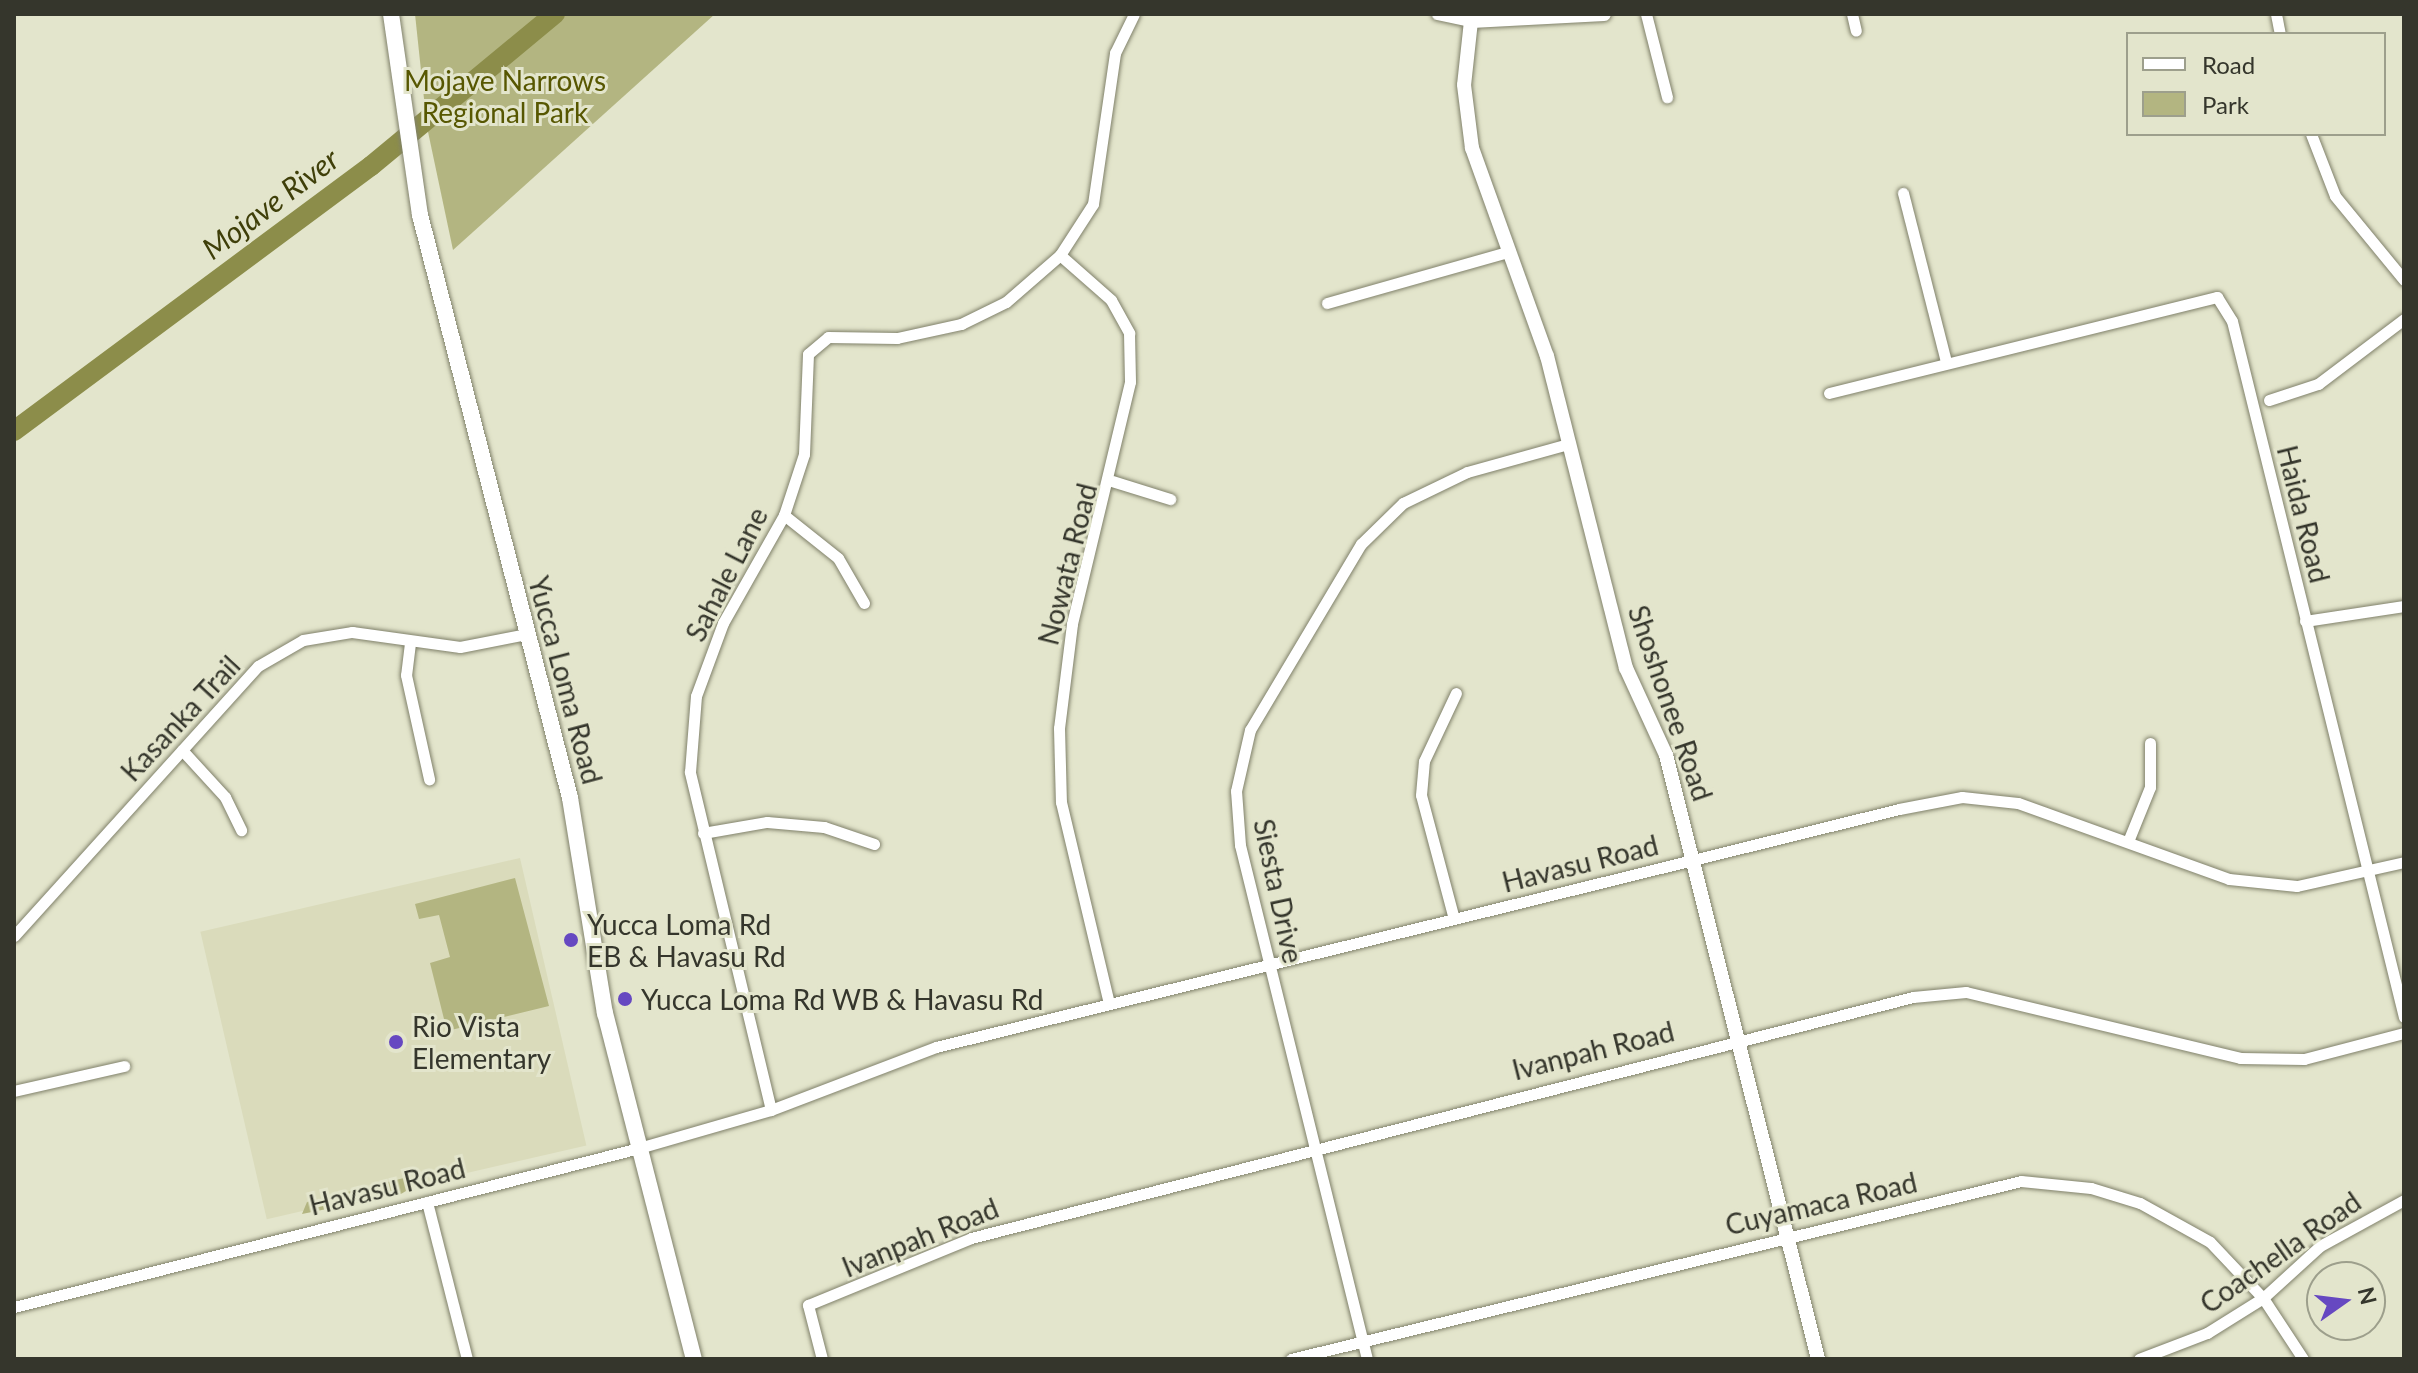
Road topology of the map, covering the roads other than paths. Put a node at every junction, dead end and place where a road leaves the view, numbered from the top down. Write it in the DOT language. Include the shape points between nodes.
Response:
graph roads {
  1 [pos="391,14"];
  2 [pos="1134,14"];
  3 [pos="1437,14"];
  4 [pos="1604,14"];
  5 [pos="1646,14"];
  6 [pos="1852,14"];
  7 [pos="1471,21"];
  8 [pos="1856,31"];
  9 [pos="1667,97"];
  10 [pos="2312,136"];
  11 [pos="1903,193"];
  12 [pos="1507,252"];
  13 [pos="1060,255"];
  14 [pos="2404,280"];
  15 [pos="1327,303"];
  16 [pos="2404,319"];
  17 [pos="1946,362"];
  18 [pos="1829,393"];
  19 [pos="2269,400"];
  20 [pos="1568,444"];
  21 [pos="1112,481"];
  22 [pos="1170,499"];
  23 [pos="784,515"];
  24 [pos="864,603"];
  25 [pos="2404,606"];
  26 [pos="2305,621"];
  27 [pos="526,634"];
  28 [pos="410,643"];
  29 [pos="1456,693"];
  30 [pos="2150,743"];
  31 [pos="182,750"];
  32 [pos="429,779"];
  33 [pos="241,830"];
  34 [pos="703,833"];
  35 [pos="2129,839"];
  36 [pos="874,844"];
  37 [pos="1694,859"];
  38 [pos="2404,862"];
  39 [pos="2366,869"];
  40 [pos="1454,919"];
  41 [pos="14,936"];
  42 [pos="1269,965"];
  43 [pos="1109,1003"];
  44 [pos="2404,1017"];
  45 [pos="2404,1033"];
  46 [pos="1739,1038"];
  47 [pos="124,1066"];
  48 [pos="14,1091"];
  49 [pos="771,1110"];
  50 [pos="1316,1145"];
  51 [pos="639,1148"];
  52 [pos="2404,1200"];
  53 [pos="427,1202"];
  54 [pos="1788,1235"];
  55 [pos="2263,1298"];
  56 [pos="14,1307"];
  57 [pos="1363,1342"];
  58 [pos="467,1359"];
  59 [pos="694,1359"];
  60 [pos="822,1359"];
  61 [pos="1291,1359"];
  62 [pos="1367,1359"];
  63 [pos="1818,1359"];
  64 [pos="2139,1359"];
  65 [pos="2303,1359"];
  1 -- 27 [label="main road, Yucca Loma Road" via="408,162"];
  2 -- 13 [label="street" via="1115,53 1093,204"];
  3 -- 7 [label="street"];
  4 -- 7 [label="street"];
  5 -- 9 [label="street"];
  6 -- 8 [label="street"];
  7 -- 12 [label="street, Shoshonee Road" via="1464,85 1472,148"];
  10 -- 14 [label="street" via="2335,196"];
  11 -- 17 [label="street"];
  12 -- 15 [label="street"];
  12 -- 20 [label="street, Shoshonee Road" via="1547,356"];
  13 -- 21 [label="street, Nowata Road" via="1111,300 1129,333 1130,382"];
  13 -- 23 [label="street, Sahale Lane" via="1006,302 961,324 812,343 804,454"];
  16 -- 19 [label="street" via="2318,384"];
  17 -- 18 [label="street, Haida Road"];
  17 -- 26 [label="street, Haida Road" via="2217,297 2232,321"];
  20 -- 37 [label="street, Shoshonee Road" via="1626,668 1666,755"];
  20 -- 42 [label="street, Siesta Drive" via="1467,472 1403,503 1361,544 1282,673 1250,730 1236,791 1240,845"];
  21 -- 22 [label="street"];
  21 -- 43 [label="street, Nowata Road" via="1072,624 1059,728 1061,802"];
  23 -- 24 [label="street" via="838,558"];
  23 -- 34 [label="street, Sahale Lane" via="723,623 696,696 690,772"];
  25 -- 26 [label="street"];
  26 -- 39 [label="street, Haida Road"];
  27 -- 28 [label="street, Kasanka Trail" via="460,647"];
  27 -- 51 [label="main road, Yucca Loma Road" via="581,847 597,973"];
  28 -- 31 [label="street, Kasanka Trail" via="352,632 303,640 258,666"];
  28 -- 32 [label="street" via="406,675"];
  29 -- 40 [label="street" via="1424,761 1421,795"];
  30 -- 35 [label="street" via="2150,787"];
  31 -- 33 [label="street" via="225,797"];
  31 -- 41 [label="street, Kasanka Trail"];
  34 -- 36 [label="street" via="767,822 824,827"];
  34 -- 49 [label="street, Sahale Lane"];
  35 -- 37 [label="street, Havasu Road" via="2018,803 1962,797"];
  35 -- 39 [label="street, Havasu Road" via="2229,879 2297,886"];
  37 -- 40 [label="street, Havasu Road"];
  37 -- 46 [label="street, Shoshonee Road"];
  38 -- 39 [label="street, Havasu Road"];
  39 -- 44 [label="street, Haida Road"];
  40 -- 42 [label="street, Havasu Road"];
  42 -- 43 [label="street, Havasu Road"];
  42 -- 50 [label="street, Siesta Drive"];
  43 -- 49 [label="street, Havasu Road" via="936,1047"];
  45 -- 46 [label="street, Ivanpah Road" via="2304,1059 2240,1058 1966,992 1913,997"];
  46 -- 50 [label="street, Ivanpah Road"];
  46 -- 54 [label="street, Shoshonee Road"];
  47 -- 48 [label="street"];
  49 -- 51 [label="street, Havasu Road"];
  50 -- 57 [label="street, Siesta Drive"];
  50 -- 60 [label="street, Ivanpah Road" via="971,1238 808,1305"];
  51 -- 53 [label="street, Havasu Road"];
  51 -- 59 [label="main road, Yucca Loma Road"];
  52 -- 55 [label="street, Coachella Road" via="2320,1246"];
  53 -- 56 [label="street, Havasu Road"];
  53 -- 58 [label="street"];
  54 -- 55 [label="street, Cuyamaca Road" via="2021,1181 2091,1188 2140,1203 2210,1242"];
  54 -- 57 [label="street, Cuyamaca Road"];
  54 -- 63 [label="street, Shoshonee Road"];
  55 -- 64 [label="street, Coachella Road" via="2207,1333"];
  55 -- 65 [label="street, Cuyamaca Road"];
  57 -- 61 [label="street, Cuyamaca Road"];
  57 -- 62 [label="street, Siesta Drive"];
}
